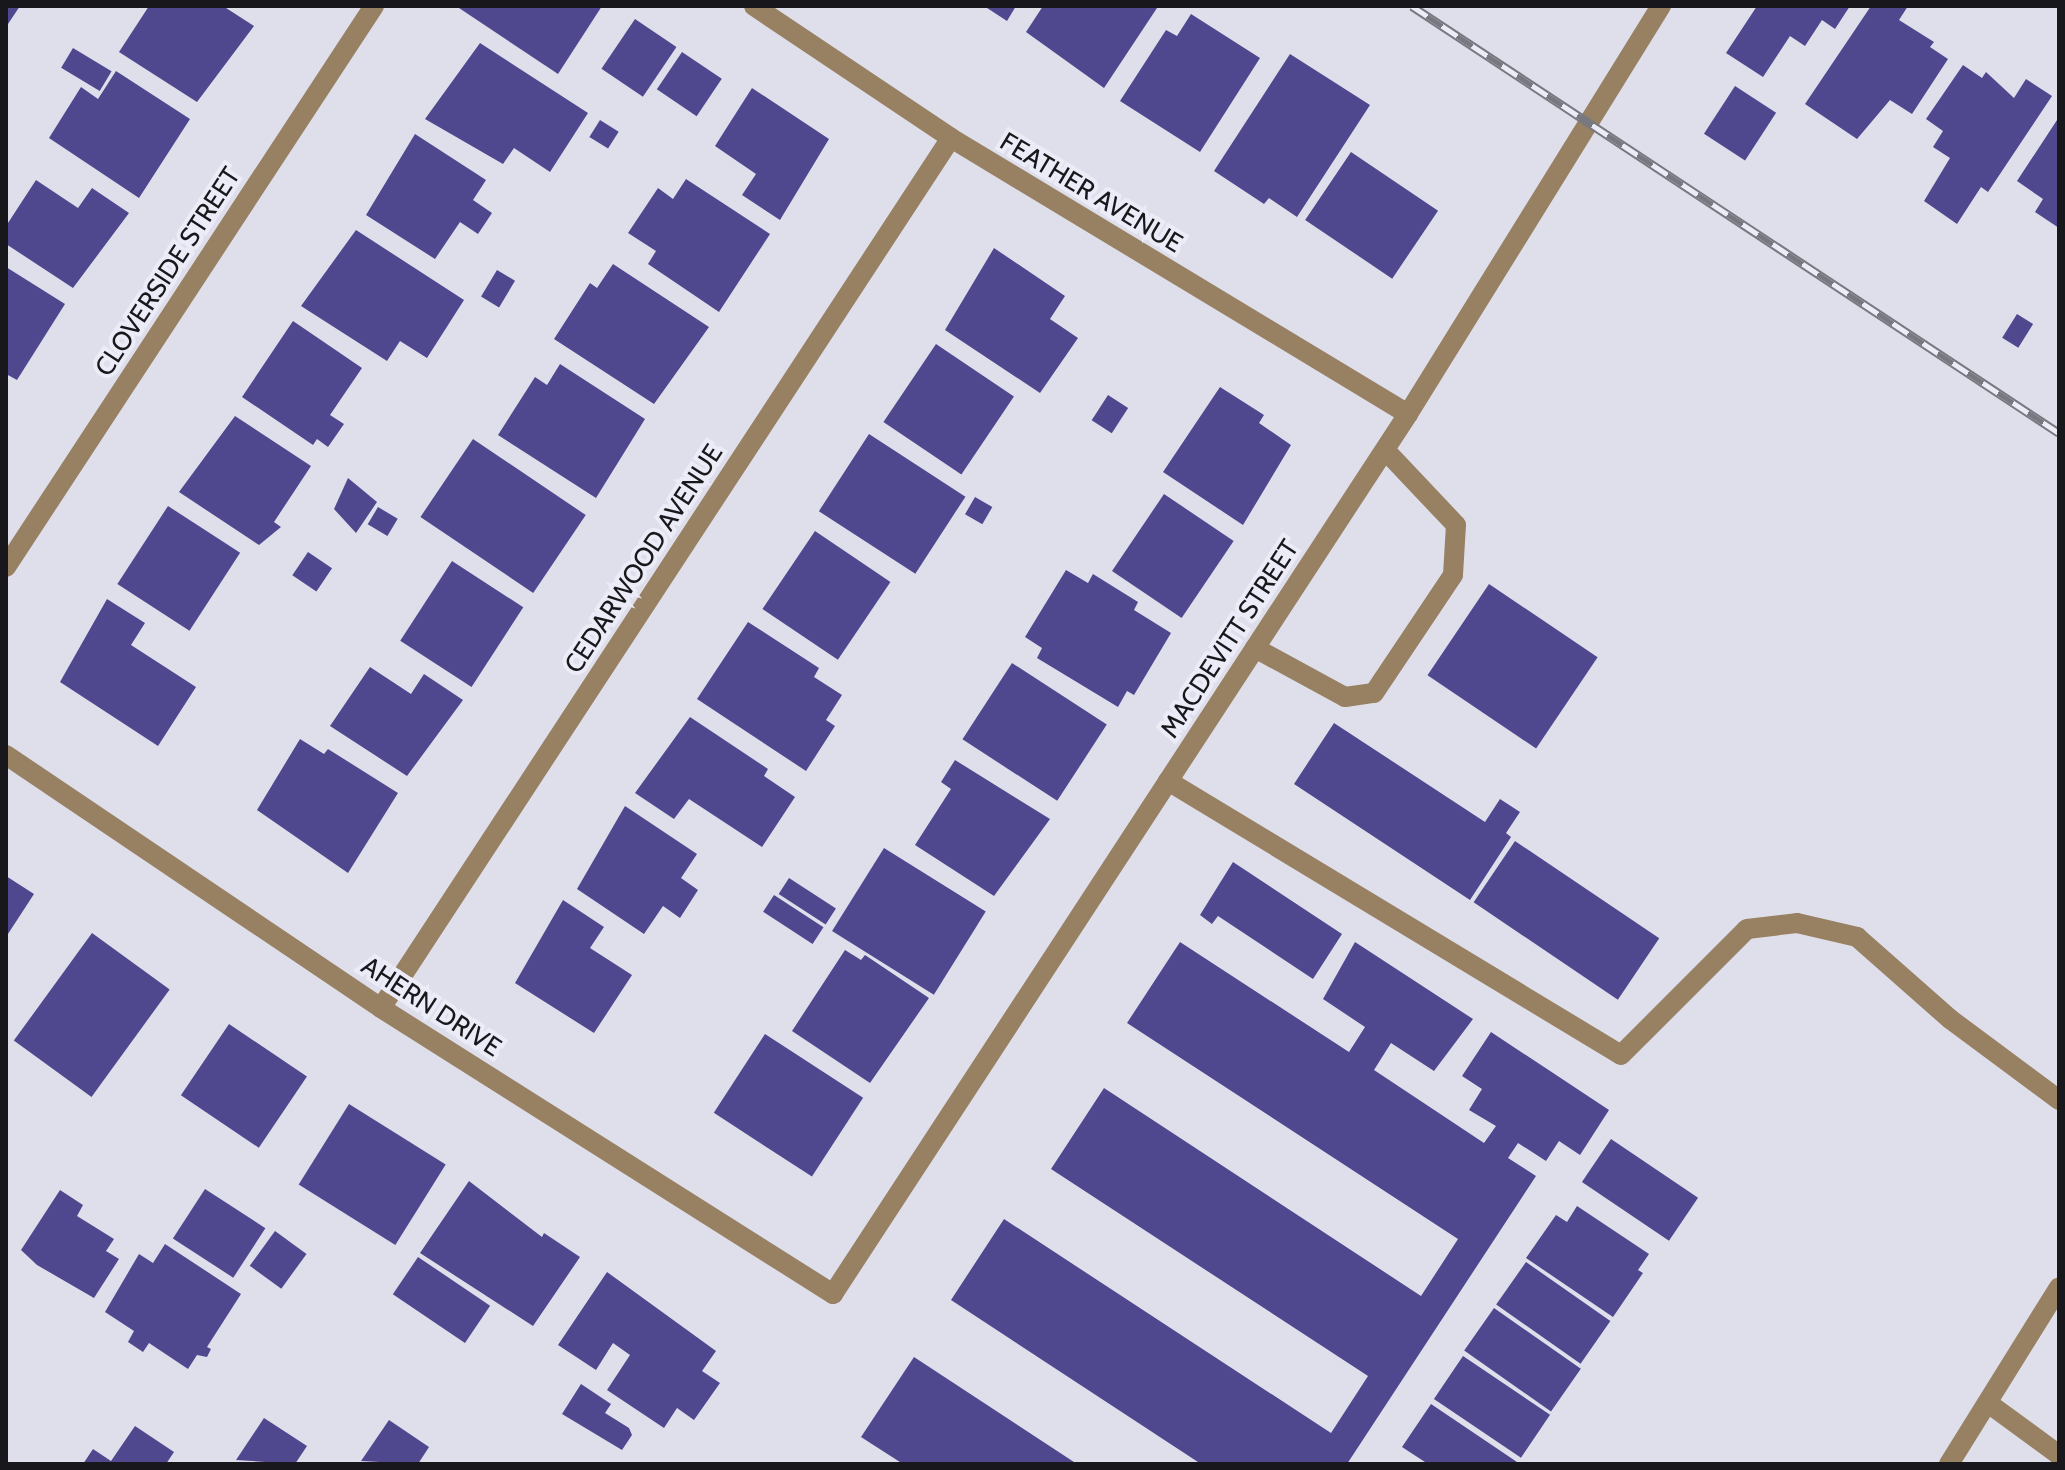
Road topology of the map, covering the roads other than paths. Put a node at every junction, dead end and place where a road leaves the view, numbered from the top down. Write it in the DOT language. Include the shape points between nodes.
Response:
graph roads {
  1 [pos="374,6"];
  2 [pos="754,6"];
  3 [pos="1661,6"];
  4 [pos="951,138"];
  5 [pos="1408,414"];
  6 [pos="1385,450"];
  7 [pos="6,567"];
  8 [pos="1255,648"];
  9 [pos="6,755"];
  10 [pos="1168,781"];
  11 [pos="381,1008"];
  12 [pos="2059,1100"];
  13 [pos="2059,1287"];
  14 [pos="833,1294"];
  15 [pos="1988,1403"];
  16 [pos="2059,1455"];
  17 [pos="1949,1464"];
  1 -- 7 [label="street, CLOVERSIDE STREET"];
  2 -- 4 [label="street, FEATHER AVENUE"];
  3 -- 5 [label="street, MACDEVITT STREET"];
  4 -- 5 [label="street, FEATHER AVENUE"];
  4 -- 11 [label="street, CEDARWOOD AVENUE"];
  5 -- 6 [label="street, MACDEVITT STREET"];
  6 -- 8 [label="street, MACDEVITT STREET"];
  6 -- 8 [label="street" via="1456,525 1453,575 1374,693 1345,697"];
  8 -- 10 [label="street, MACDEVITT STREET"];
  9 -- 11 [label="street, AHERN DRIVE"];
  10 -- 12 [label="street" via="1621,1055 1747,929 1797,923 1857,937 1950,1019"];
  10 -- 14 [label="street, MACDEVITT STREET"];
  11 -- 14 [label="street, AHERN DRIVE"];
  13 -- 15 [label="street"];
  15 -- 16 [label="street"];
  15 -- 17 [label="street"];
}
